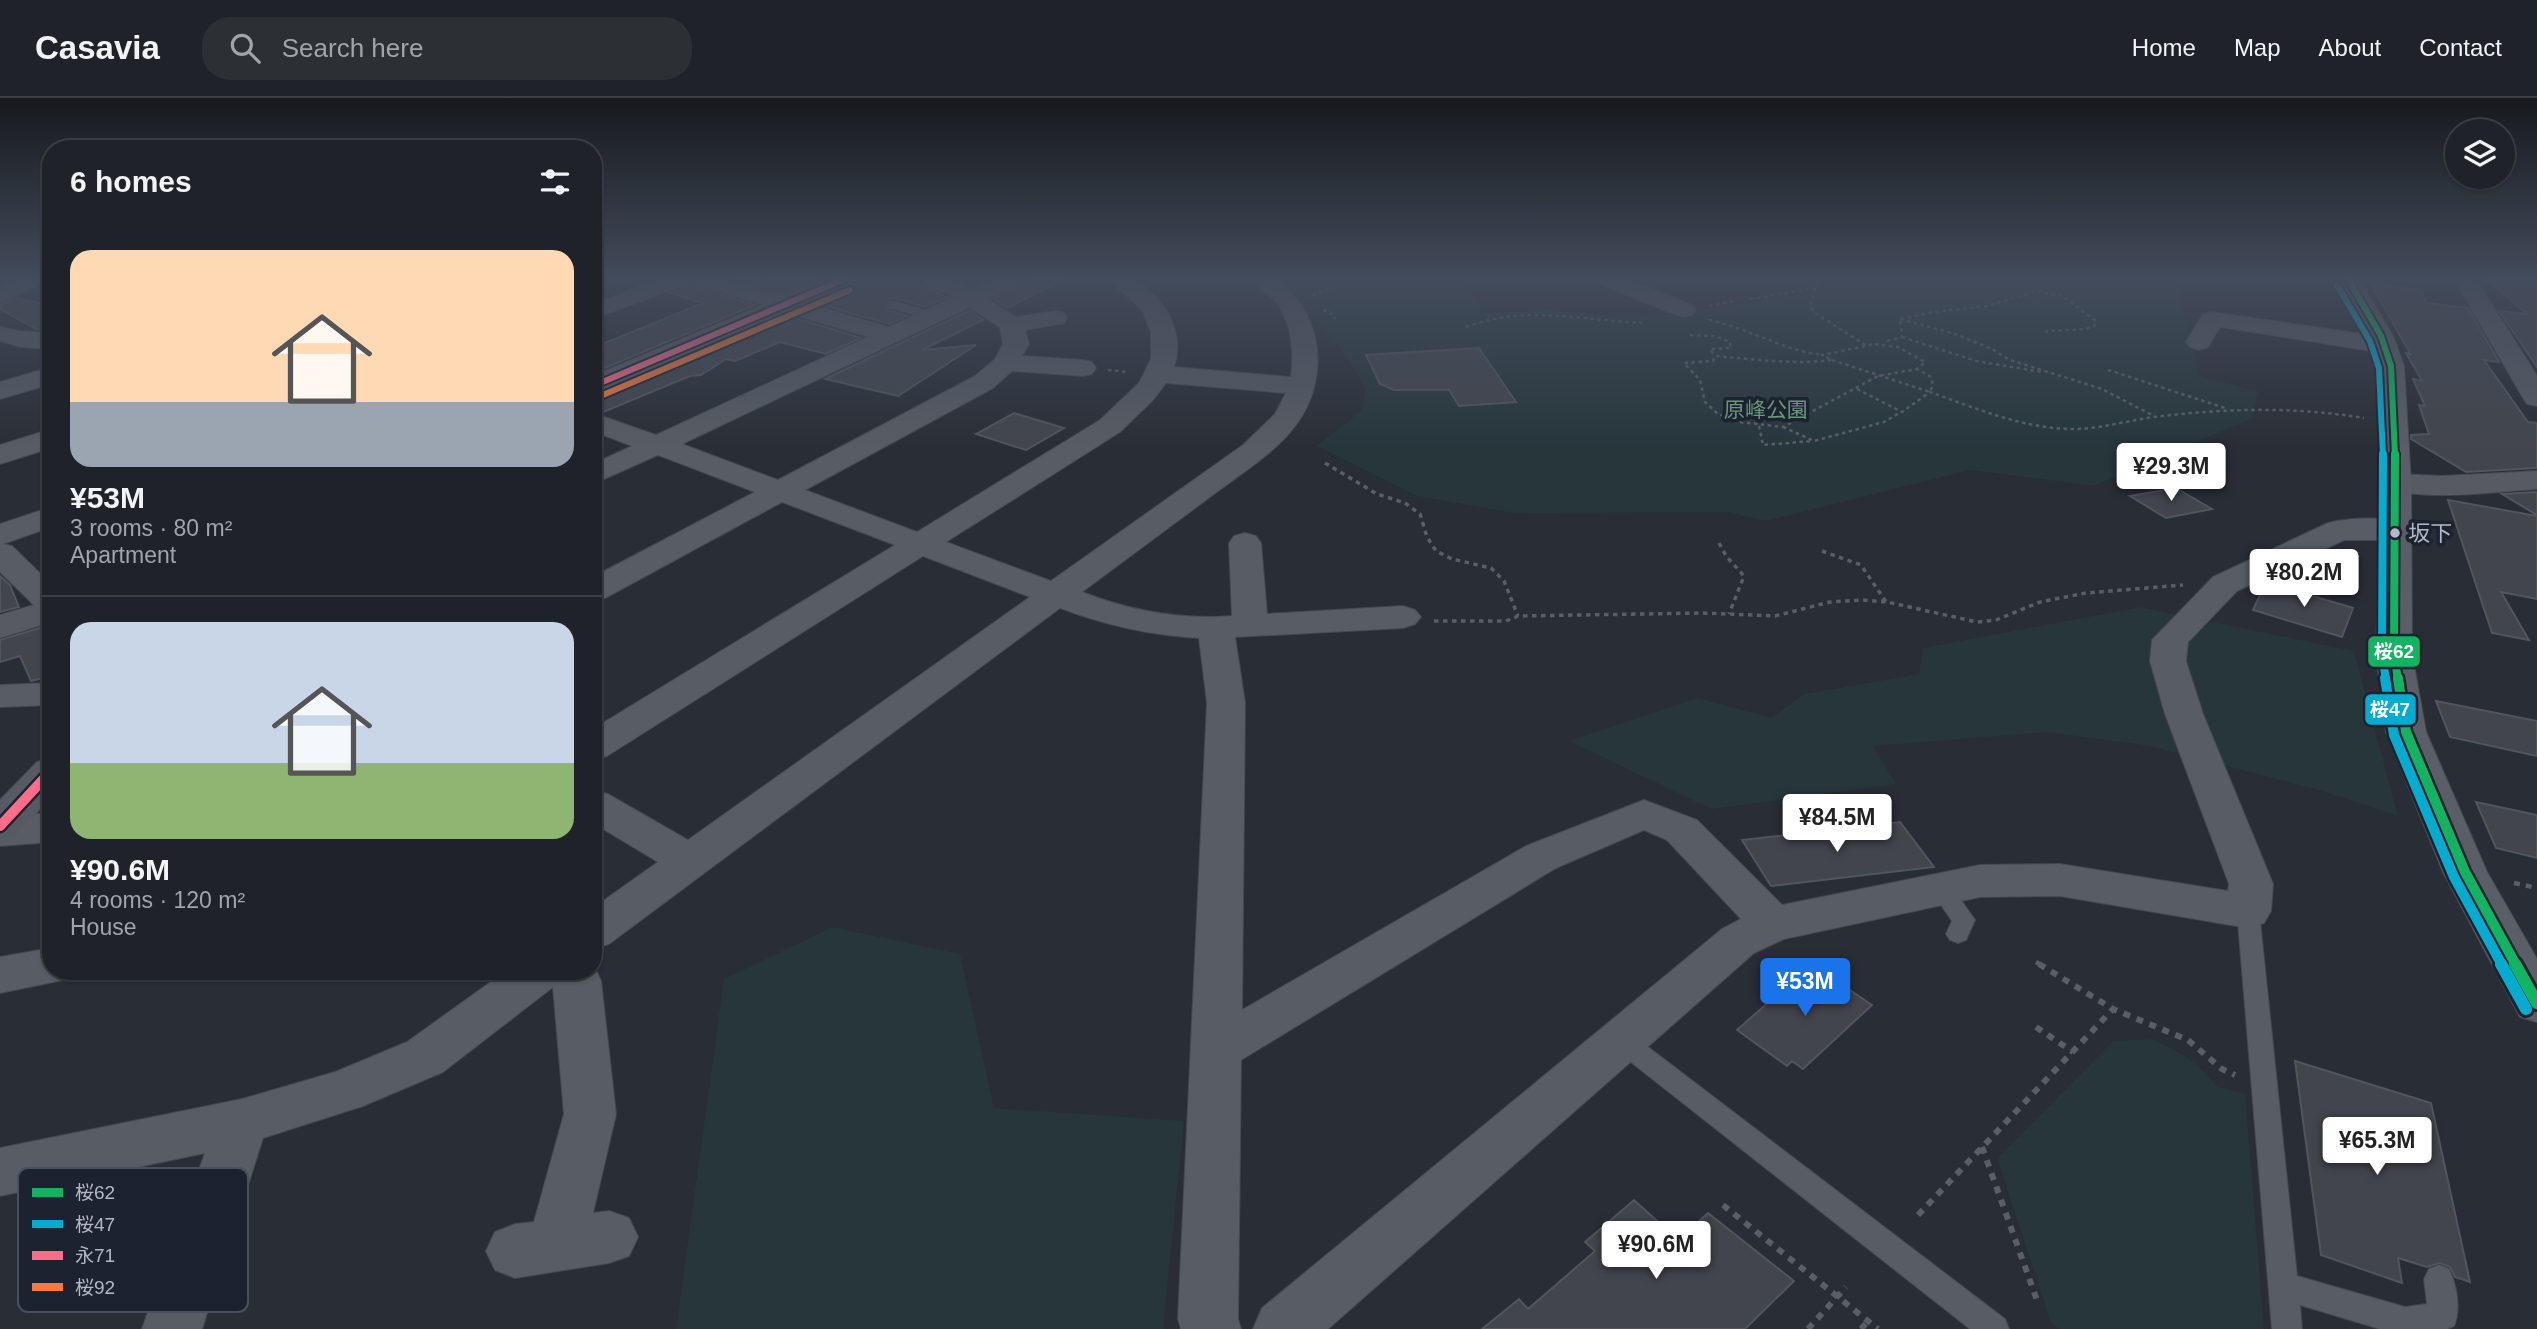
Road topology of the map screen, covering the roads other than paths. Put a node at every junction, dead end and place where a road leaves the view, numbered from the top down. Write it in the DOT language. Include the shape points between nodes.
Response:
graph roads {
  1 [pos="8,336"];
  2 [pos="709,336"];
  3 [pos="886,336"];
  4 [pos="1014,336"];
  5 [pos="1164,336"];
  6 [pos="1303,336"];
  7 [pos="2202,336"];
  8 [pos="2327,336"];
  9 [pos="2379,336"];
  10 [pos="2500,336"];
  11 [pos="42,341"];
  12 [pos="2199,342"];
  13 [pos="2384,345"];
  14 [pos="1006,363"];
  15 [pos="1083,369"];
  16 [pos="1158,374"];
  17 [pos="42,377"];
  18 [pos="602,382"];
  19 [pos="1303,386"];
  20 [pos="0,391"];
  21 [pos="2537,398"];
  22 [pos="602,424"];
  23 [pos="42,441"];
  24 [pos="658,445"];
  25 [pos="0,455"];
  26 [pos="602,471"];
  27 [pos="2537,480"];
  28 [pos="2396,483"];
  29 [pos="776,492"];
  30 [pos="42,519"];
  31 [pos="2396,530"];
  32 [pos="0,535"];
  33 [pos="921,542"];
  34 [pos="1245,543"];
  35 [pos="0,553"];
  36 [pos="602,586"];
  37 [pos="42,594"];
  38 [pos="1055,595"];
  39 [pos="42,613"];
  40 [pos="1403,617"];
  41 [pos="1233,626"];
  42 [pos="0,627"];
  43 [pos="42,694"];
  44 [pos="0,696"];
  45 [pos="602,741"];
  46 [pos="42,781"];
  47 [pos="602,809"];
  48 [pos="42,827"];
  49 [pos="0,829"];
  50 [pos="690,861"];
  51 [pos="1941,889"];
  52 [pos="2248,911"];
  53 [pos="1773,924"];
  54 [pos="602,925"];
  55 [pos="1958,934"];
  56 [pos="42,967"];
  57 [pos="0,975"];
  58 [pos="529,980"];
  59 [pos="577,980"];
  60 [pos="2537,1003"];
  61 [pos="1622,1041"];
  62 [pos="1217,1049"];
  63 [pos="242,1122"];
  64 [pos="18,1168"];
  65 [pos="19,1168"];
  66 [pos="226,1168"];
  67 [pos="0,1172"];
  68 [pos="560,1244"];
  69 [pos="2439,1279"];
  70 [pos="2283,1286"];
  71 [pos="178,1312"];
  72 [pos="172,1329"];
  73 [pos="1211,1329"];
  74 [pos="1283,1329"];
  75 [pos="1994,1329"];
  76 [pos="2287,1329"];
  1 -- 11 [label="street"];
  2 -- 18 [label="street"];
  3 -- 24 [label="street"];
  4 -- 14 [label="street" via="1016,344"];
  5 -- 16 [label="street" via="1167,346"];
  6 -- 19 [label="street"];
  7 -- 12 [label="street"];
  8 -- 13 [label="street"];
  9 -- 13 [label="main road"];
  10 -- 21 [label="street"];
  13 -- 28 [label="main road" via="2391,366"];
  14 -- 15 [label="street"];
  14 -- 29 [label="street" via="984,382"];
  16 -- 19 [label="street"];
  16 -- 33 [label="street" via="1110,426"];
  17 -- 20 [label="street"];
  19 -- 38 [label="street" via="1286,419 1253,451"];
  22 -- 24 [label="street"];
  23 -- 25 [label="street"];
  24 -- 26 [label="street"];
  24 -- 29 [label="street"];
  27 -- 28 [label="street"];
  28 -- 31 [label="main road"];
  29 -- 33 [label="street"];
  29 -- 36 [label="street"];
  30 -- 32 [label="street"];
  31 -- 52 [label="street" via="2339,530 2225,584 2170,640 2168,661 2183,714 2251,884"];
  31 -- 60 [label="main road" via="2394,654 2406,732 2465,872"];
  33 -- 38 [label="street"];
  33 -- 45 [label="street"];
  34 -- 41 [label="street"];
  35 -- 37 [label="street"];
  38 -- 41 [label="street" via="1156,625"];
  38 -- 50 [label="street"];
  39 -- 42 [label="street"];
  40 -- 41 [label="street"];
  41 -- 62 [label="street" via="1226,703"];
  43 -- 44 [label="street"];
  46 -- 49 [label="street"];
  47 -- 50 [label="street"];
  48 -- 49 [label="street"];
  50 -- 54 [label="street"];
  51 -- 52 [label="street" via="1980,881 2060,880"];
  51 -- 53 [label="street"];
  51 -- 55 [label="lane" via="1964,920"];
  52 -- 70 [label="lane"];
  53 -- 61 [label="street" via="1738,942"];
  53 -- 62 [label="street" via="1682,831 1644,814 1541,857"];
  56 -- 57 [label="street"];
  58 -- 63 [label="street" via="425,1056 345,1091"];
  59 -- 68 [label="street" via="590,1114"];
  61 -- 74 [label="street"];
  61 -- 75 [label="lane"];
  62 -- 73 [label="street"];
  63 -- 65 [label="street"];
  63 -- 66 [label="street"];
  64 -- 67 [label="street"];
  69 -- 70 [label="lane" via="2443,1315 2405,1322"];
  70 -- 76 [label="lane"];
  71 -- 72 [label="street"];
}
